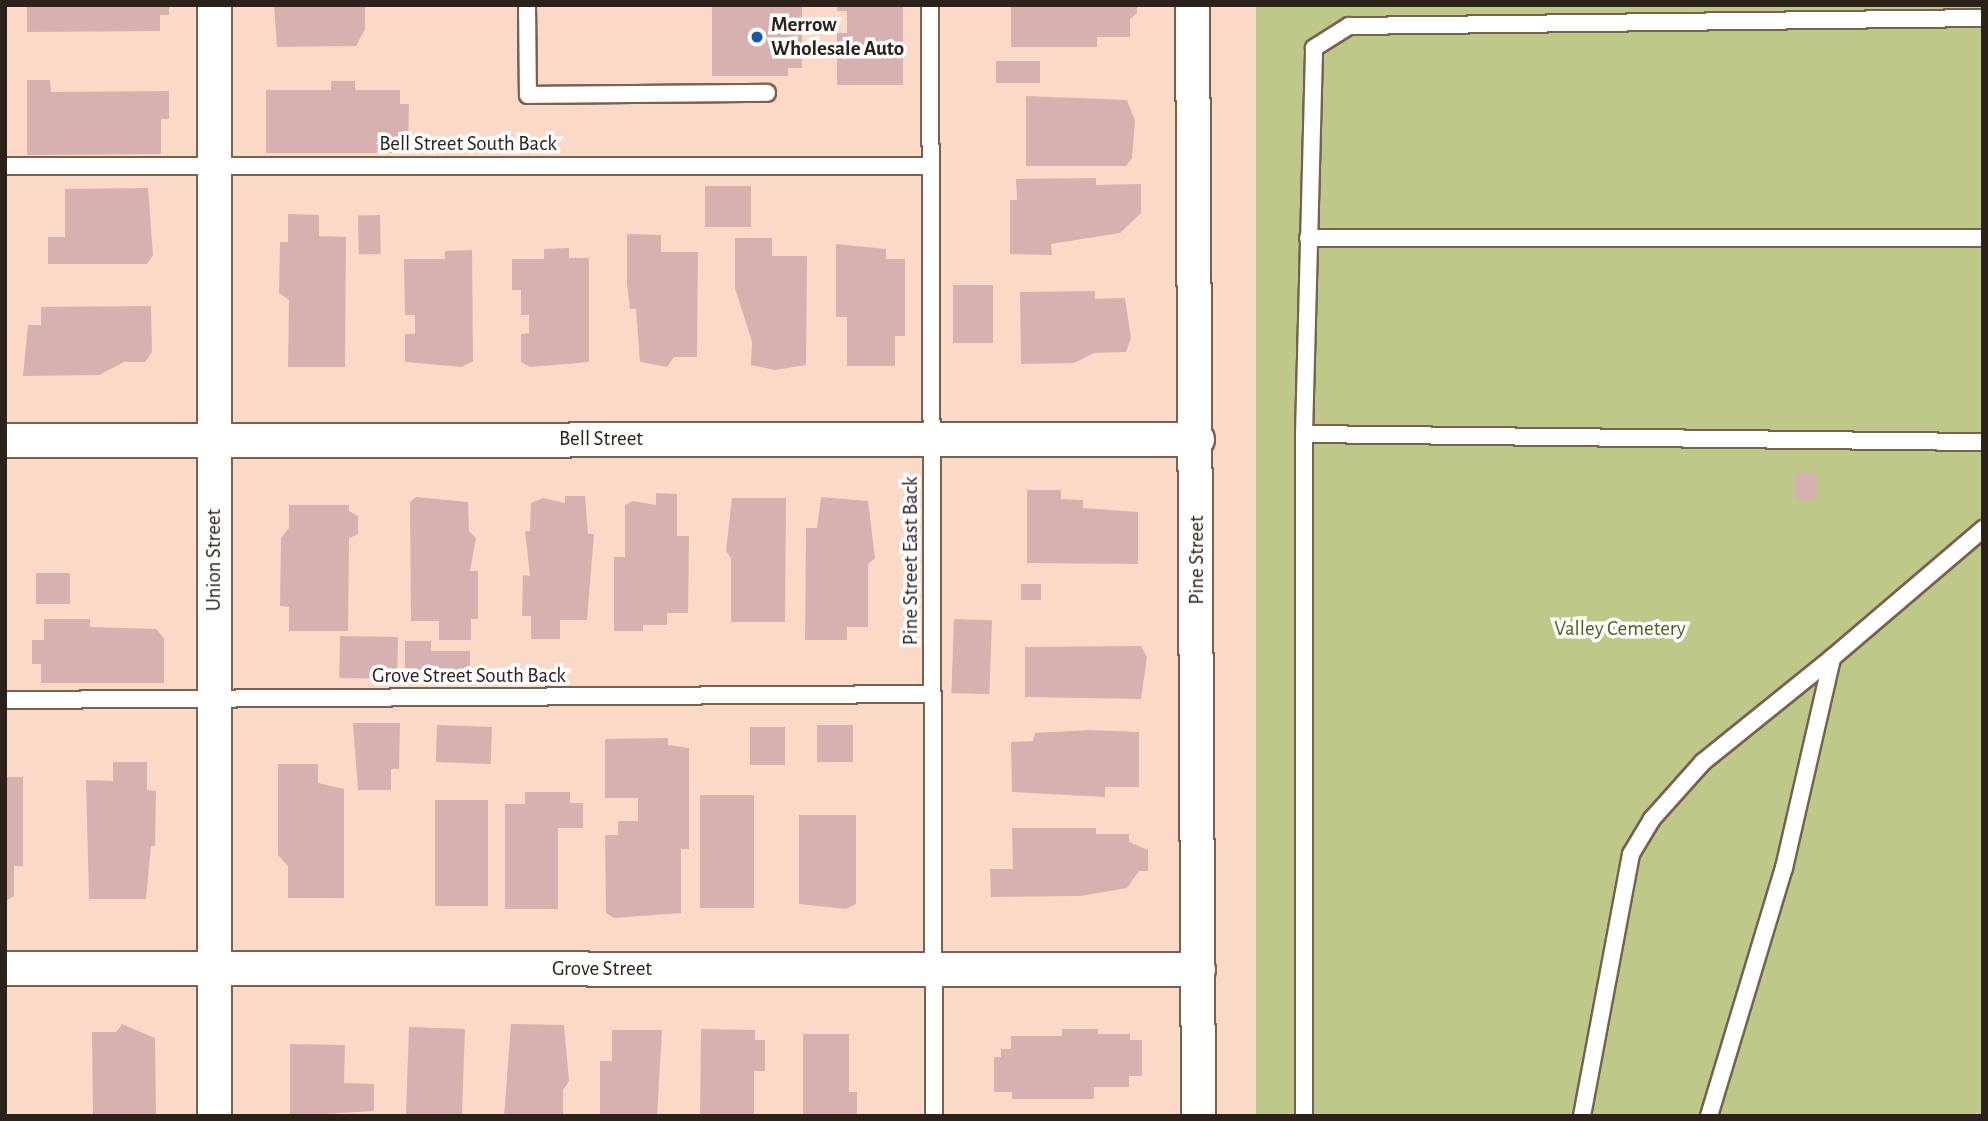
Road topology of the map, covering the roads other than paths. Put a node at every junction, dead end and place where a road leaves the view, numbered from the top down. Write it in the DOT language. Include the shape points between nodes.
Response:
graph roads {
  1 [pos="214,5"];
  2 [pos="527,5"];
  3 [pos="930,5"];
  4 [pos="1192,5"];
  5 [pos="1983,18"];
  6 [pos="767,93"];
  7 [pos="214,164"];
  8 [pos="5,166"];
  9 [pos="930,166"];
  10 [pos="1308,238"];
  11 [pos="1983,238"];
  12 [pos="1304,434"];
  13 [pos="931,439"];
  14 [pos="1197,439"];
  15 [pos="5,440"];
  16 [pos="214,440"];
  17 [pos="1983,442"];
  18 [pos="1983,529"];
  19 [pos="1832,658"];
  20 [pos="932,694"];
  21 [pos="214,698"];
  22 [pos="5,700"];
  23 [pos="5,968"];
  24 [pos="214,969"];
  25 [pos="1198,969"];
  26 [pos="933,970"];
  27 [pos="214,1116"];
  28 [pos="934,1116"];
  29 [pos="1198,1116"];
  30 [pos="1304,1116"];
  31 [pos="1582,1116"];
  32 [pos="1709,1116"];
  1 -- 7 [label="street, Union Street"];
  2 -- 6 [label="lane" via="528,95"];
  3 -- 9 [label="lane, Pine Street East Back"];
  4 -- 14 [label="street, Pine Street"];
  5 -- 10 [label="lane" via="1349,26 1314,48 1310,62"];
  7 -- 8 [label="lane, Bell Street South Back"];
  7 -- 9 [label="lane, Bell Street South Back"];
  7 -- 16 [label="street, Union Street"];
  9 -- 13 [label="lane, Pine Street East Back"];
  10 -- 11 [label="lane"];
  10 -- 12 [label="lane"];
  12 -- 17 [label="lane"];
  12 -- 30 [label="lane"];
  13 -- 14 [label="street, Bell Street"];
  13 -- 16 [label="street, Bell Street"];
  13 -- 20 [label="lane, Pine Street East Back"];
  14 -- 25 [label="street, Pine Street"];
  15 -- 16 [label="street, Bell Street"];
  16 -- 21 [label="street, Union Street"];
  18 -- 19 [label="lane"];
  19 -- 31 [label="lane" via="1703,762 1652,819 1631,854"];
  19 -- 32 [label="lane" via="1784,868"];
  20 -- 21 [label="lane, Grove Street South Back"];
  20 -- 26 [label="lane, Pine Street East Back"];
  21 -- 22 [label="lane, Grove Street South Back"];
  21 -- 24 [label="street, Union Street"];
  23 -- 24 [label="street, Grove Street"];
  24 -- 26 [label="street, Grove Street"];
  24 -- 27 [label="street, Union Street"];
  25 -- 26 [label="street, Grove Street"];
  25 -- 29 [label="street, Pine Street"];
  26 -- 28 [label="lane, Pine Street East Back"];
}
